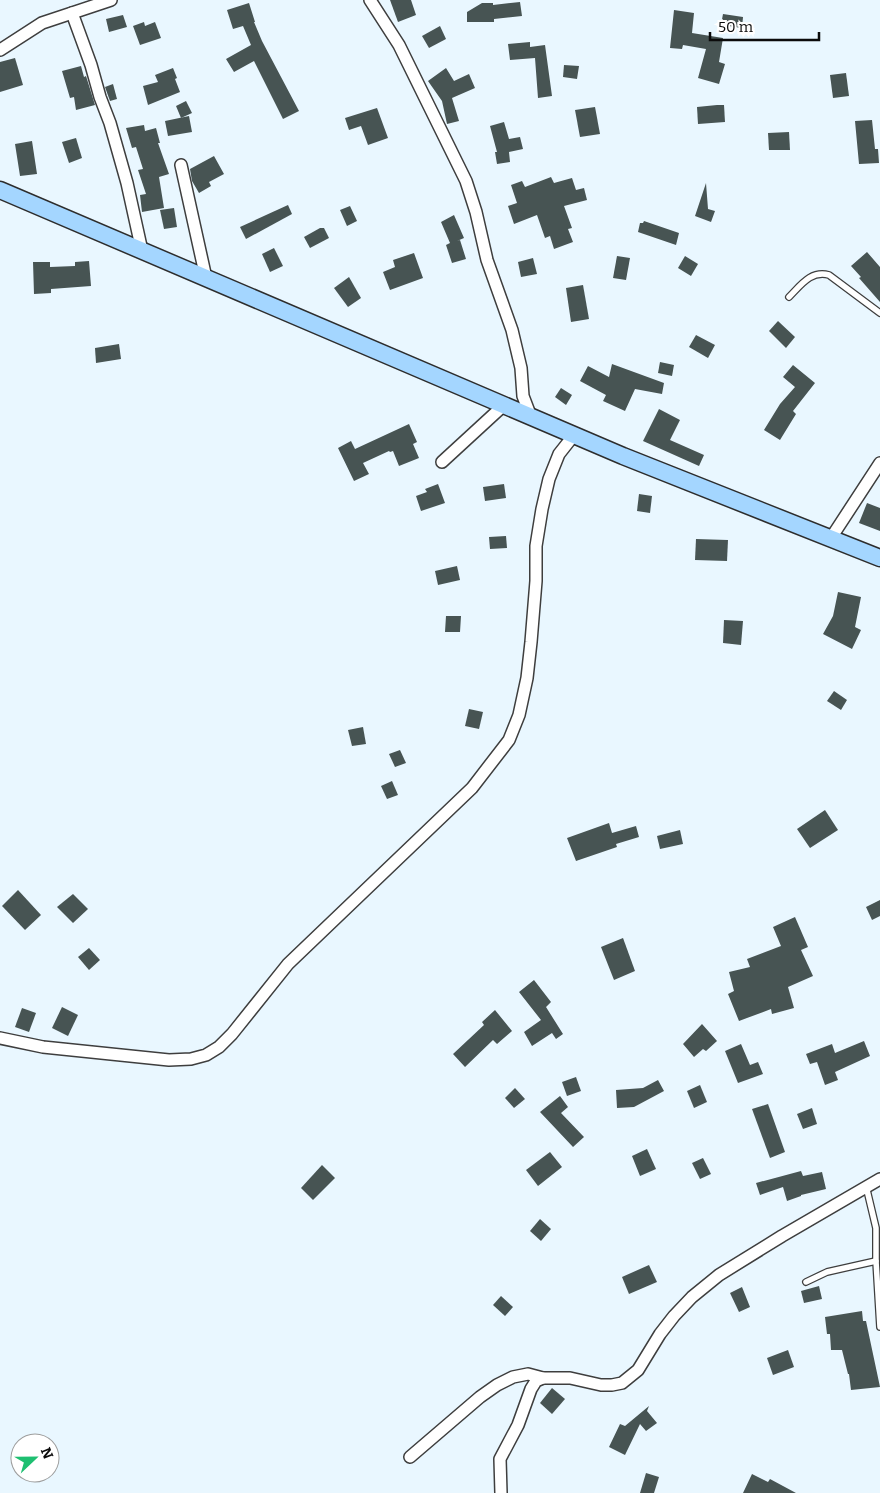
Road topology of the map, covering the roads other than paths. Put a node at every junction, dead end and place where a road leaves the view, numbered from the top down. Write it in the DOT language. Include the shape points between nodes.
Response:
graph roads {
  1 [pos="111,0"];
  2 [pos="370,0"];
  3 [pos="72,13"];
  4 [pos="0,50"];
  5 [pos="181,165"];
  6 [pos="0,190"];
  7 [pos="142,251"];
  8 [pos="206,278"];
  9 [pos="789,297"];
  10 [pos="880,312"];
  11 [pos="504,405"];
  12 [pos="531,417"];
  13 [pos="574,435"];
  14 [pos="442,462"];
  15 [pos="880,462"];
  16 [pos="831,538"];
  17 [pos="880,558"];
  18 [pos="0,1038"];
  19 [pos="880,1179"];
  20 [pos="866,1186"];
  21 [pos="876,1261"];
  22 [pos="806,1282"];
  23 [pos="880,1327"];
  24 [pos="543,1378"];
  25 [pos="410,1457"];
  26 [pos="501,1493"];
  1 -- 3 [label="street"];
  2 -- 12 [label="street" via="399,45 466,181 487,260 512,330"];
  3 -- 4 [label="street" via="42,23"];
  3 -- 7 [label="street" via="110,123"];
  5 -- 8 [label="street"];
  6 -- 7 [label="street"];
  7 -- 8 [label="street"];
  8 -- 11 [label="street"];
  9 -- 10 [label="lane" via="813,275 823,273"];
  11 -- 12 [label="street"];
  11 -- 14 [label="street"];
  12 -- 13 [label="street"];
  13 -- 16 [label="street"];
  13 -- 18 [label="street" via="559,454 542,509 536,546 527,678 519,715 509,740 472,788 288,964 232,1034 206,1055 168,1060 43,1047"];
  15 -- 16 [label="street"];
  16 -- 17 [label="street"];
  19 -- 20 [label="street"];
  20 -- 21 [label="lane" via="876,1228"];
  20 -- 24 [label="street" via="712,1280 674,1316 631,1378 612,1386 570,1378"];
  21 -- 22 [label="lane" via="827,1272"];
  21 -- 23 [label="lane"];
  24 -- 25 [label="street" via="528,1374 497,1385"];
  24 -- 26 [label="street" via="536,1381 531,1389 518,1425 500,1459"];
}
